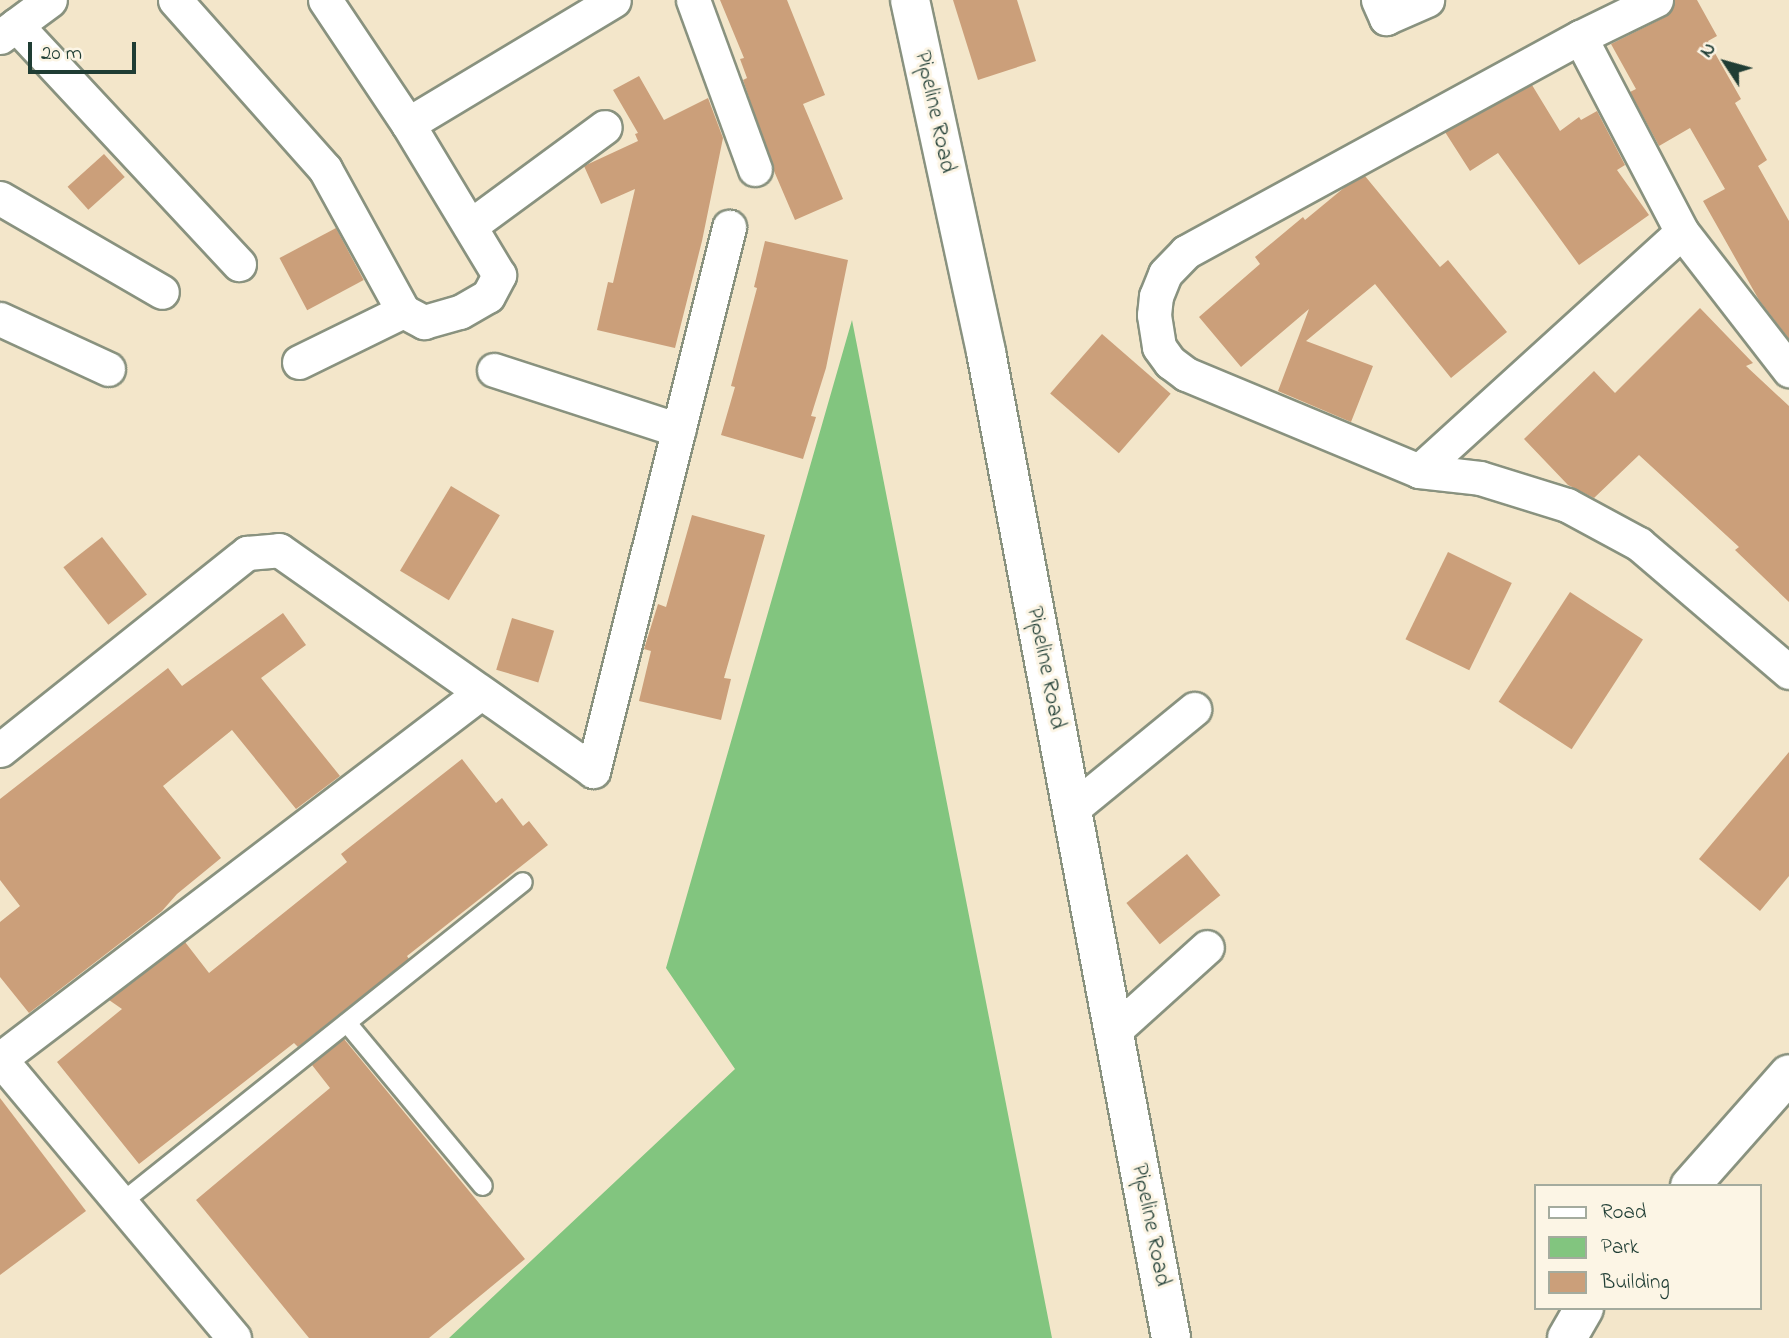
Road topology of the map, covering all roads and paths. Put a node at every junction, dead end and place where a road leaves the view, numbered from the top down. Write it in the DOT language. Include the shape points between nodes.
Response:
graph roads {
  1 [pos="50,0"];
  2 [pos="175,0"];
  3 [pos="325,0"];
  4 [pos="614,0"];
  5 [pos="694,0"];
  6 [pos="910,0"];
  7 [pos="1378,0"];
  8 [pos="1427,0"];
  9 [pos="1656,0"];
  10 [pos="8,31"];
  11 [pos="1580,37"];
  12 [pos="408,124"];
  13 [pos="605,127"];
  14 [pos="755,169"];
  15 [pos="0,198"];
  16 [pos="470,226"];
  17 [pos="729,227"];
  18 [pos="1682,232"];
  19 [pos="239,264"];
  20 [pos="162,292"];
  21 [pos="403,311"];
  22 [pos="0,319"];
  23 [pos="299,362"];
  24 [pos="108,369"];
  25 [pos="494,370"];
  26 [pos="1789,370"];
  27 [pos="679,430"];
  28 [pos="1419,471"];
  29 [pos="1789,672"];
  30 [pos="479,694"];
  31 [pos="1195,709"];
  32 [pos="0,750"];
  33 [pos="1072,808"];
  34 [pos="523,882"];
  35 [pos="1207,947"];
  36 [pos="347,1023"];
  37 [pos="1114,1031"];
  38 [pos="0,1059"];
  39 [pos="1789,1074"];
  40 [pos="1692,1184"];
  41 [pos="483,1186"];
  42 [pos="121,1203"];
  43 [pos="1583,1310"];
  44 [pos="234,1338"];
  45 [pos="1171,1338"];
  46 [pos="1567,1338"];
  1 -- 10 [label="street"];
  2 -- 21 [label="street" via="326,169"];
  3 -- 12 [label="street"];
  4 -- 12 [label="street"];
  5 -- 14 [label="street"];
  6 -- 33 [label="street, Pipeline Road" via="986,352"];
  7 -- 8 [label="street" via="1386,18"];
  9 -- 11 [label="street"];
  10 -- 19 [label="street"];
  11 -- 18 [label="street"];
  11 -- 28 [label="street" via="1186,252 1165,274 1156,296 1158,347 1186,374"];
  12 -- 16 [label="street"];
  13 -- 16 [label="street"];
  15 -- 20 [label="street"];
  16 -- 21 [label="street" via="499,275 488,296 460,312 424,322"];
  17 -- 27 [label="street"];
  18 -- 26 [label="street"];
  18 -- 28 [label="street"];
  21 -- 23 [label="street"];
  22 -- 24 [label="street"];
  25 -- 27 [label="street"];
  27 -- 30 [label="street" via="593,771"];
  28 -- 29 [label="street" via="1480,478 1567,505 1627,537"];
  30 -- 32 [label="street" via="279,550 247,553"];
  30 -- 38 [label="street"];
  31 -- 33 [label="street"];
  33 -- 37 [label="street, Pipeline Road"];
  34 -- 36 [label="lane"];
  35 -- 37 [label="street"];
  36 -- 41 [label="lane"];
  36 -- 42 [label="lane"];
  37 -- 45 [label="street, Pipeline Road"];
  38 -- 42 [label="street"];
  39 -- 40 [label="street"];
  42 -- 44 [label="street"];
  43 -- 46 [label="street"];
}
